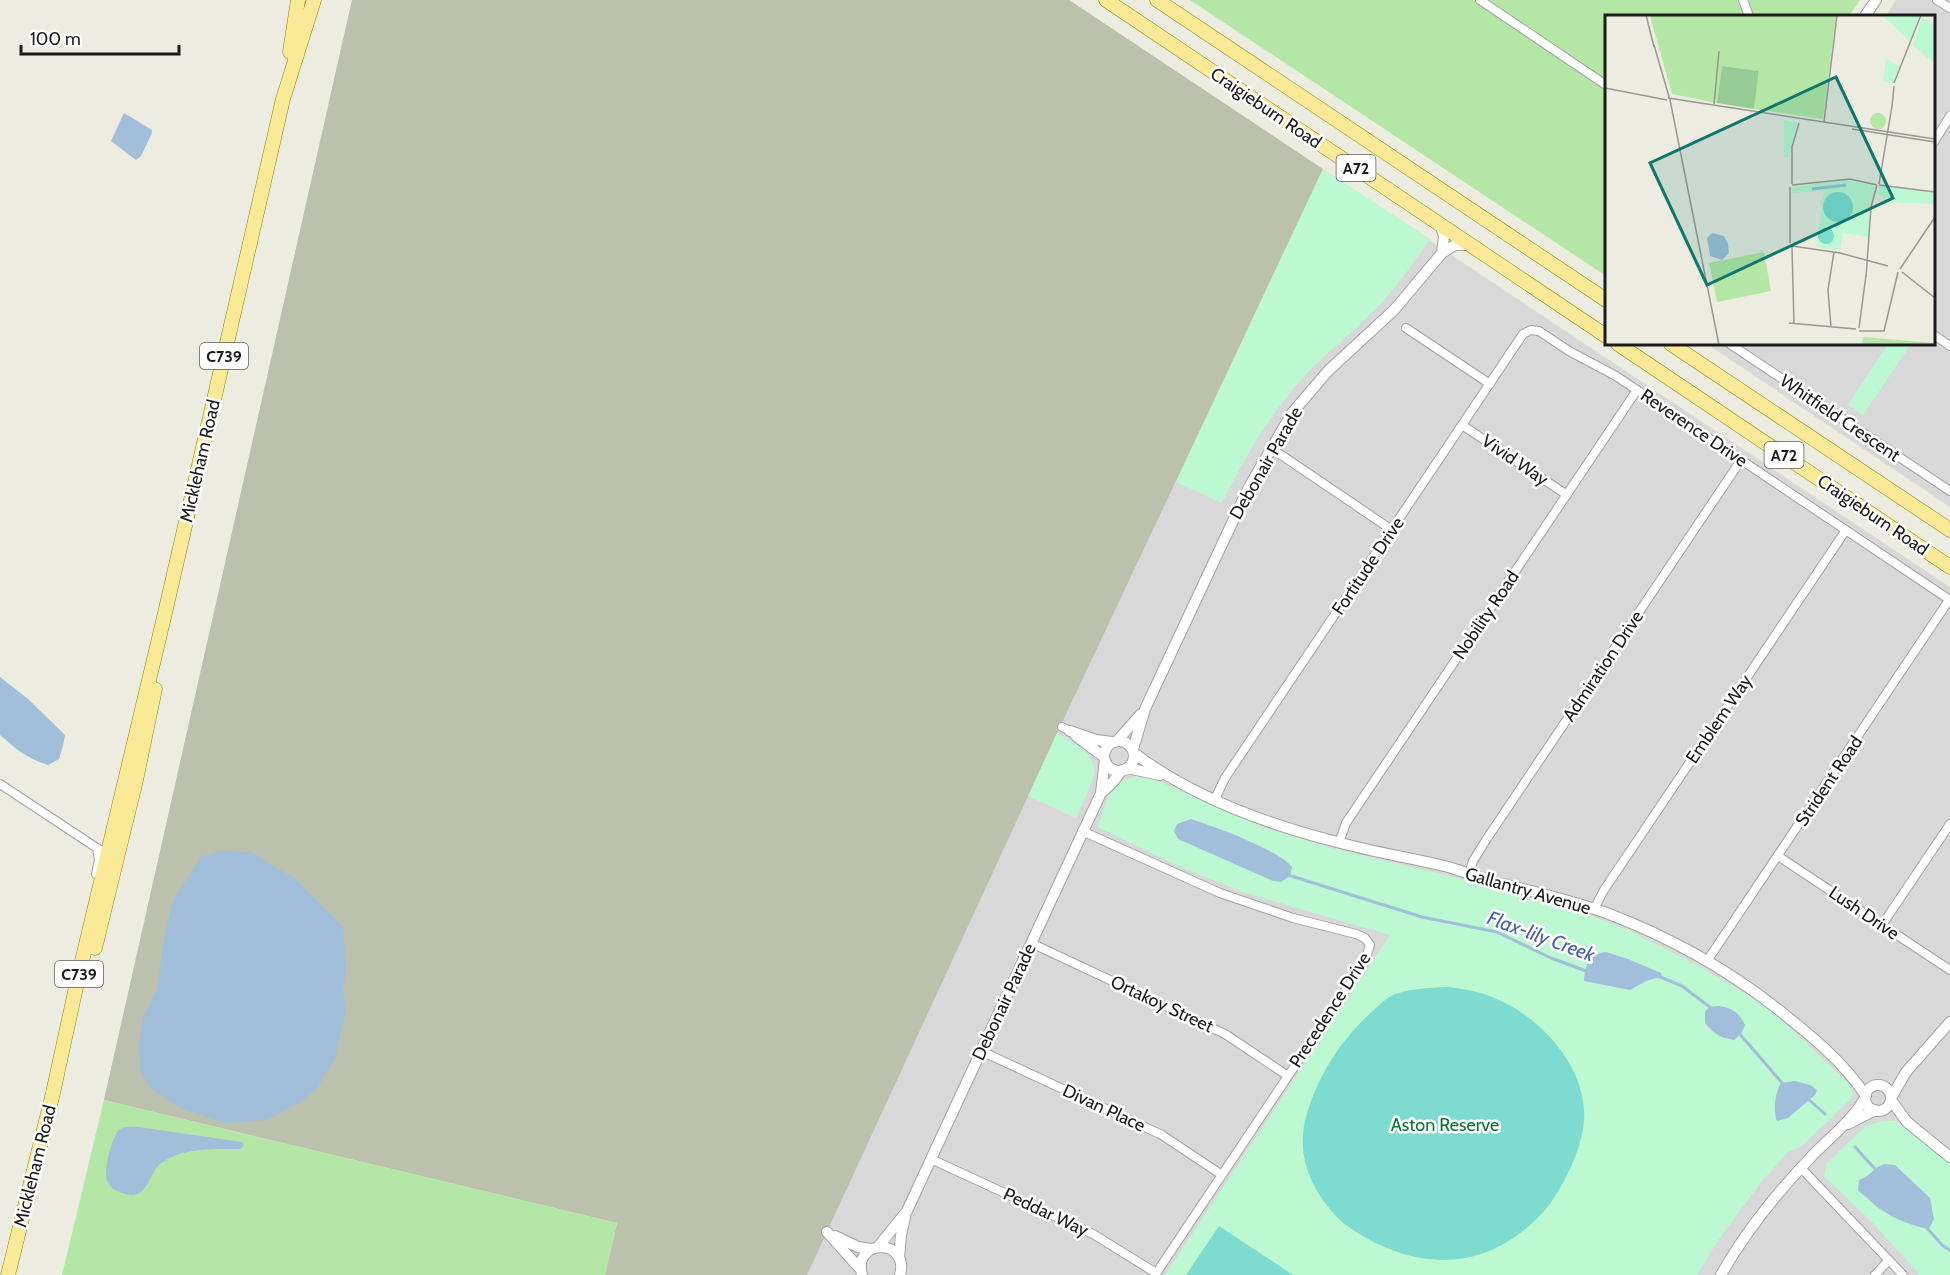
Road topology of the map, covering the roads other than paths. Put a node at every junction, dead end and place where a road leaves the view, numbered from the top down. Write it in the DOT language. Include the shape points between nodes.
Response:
graph roads {
  1 [pos="298,0"];
  2 [pos="314,0"];
  3 [pos="1106,0"];
  4 [pos="1157,0"];
  5 [pos="1480,0"];
  6 [pos="1743,0"];
  7 [pos="1876,0"];
  8 [pos="1937,0"];
  9 [pos="1950,8"];
  10 [pos="1749,15"];
  11 [pos="1867,15"];
  12 [pos="1605,84"];
  13 [pos="283,99"];
  14 [pos="1950,116"];
  15 [pos="1935,140"];
  16 [pos="1440,224"];
  17 [pos="1470,245"];
  18 [pos="1442,254"];
  19 [pos="1605,299"];
  20 [pos="1406,328"];
  21 [pos="1523,334"];
  22 [pos="1605,335"];
  23 [pos="1935,336"];
  24 [pos="1949,343"];
  25 [pos="1618,345"];
  26 [pos="1672,345"];
  27 [pos="1731,345"];
  28 [pos="1490,384"];
  29 [pos="1636,390"];
  30 [pos="1462,425"];
  31 [pos="1271,448"];
  32 [pos="1741,460"];
  33 [pos="1950,491"];
  34 [pos="1567,495"];
  35 [pos="1392,530"];
  36 [pos="1846,530"];
  37 [pos="1950,530"];
  38 [pos="1950,567"];
  39 [pos="1950,600"];
  40 [pos="1145,709"];
  41 [pos="1115,742"];
  42 [pos="1133,751"];
  43 [pos="1105,758"];
  44 [pos="1124,769"];
  45 [pos="1169,777"];
  46 [pos="0,784"];
  47 [pos="1101,793"];
  48 [pos="1215,799"];
  49 [pos="1950,825"];
  50 [pos="1082,831"];
  51 [pos="1339,843"];
  52 [pos="107,855"];
  53 [pos="1778,856"];
  54 [pos="1469,874"];
  55 [pos="1594,909"];
  56 [pos="1882,925"];
  57 [pos="1031,943"];
  58 [pos="1707,962"];
  59 [pos="1950,970"];
  60 [pos="1950,1022"];
  61 [pos="981,1051"];
  62 [pos="1906,1072"];
  63 [pos="1852,1075"];
  64 [pos="1288,1076"];
  65 [pos="1878,1086"];
  66 [pos="53,1093"];
  67 [pos="1865,1097"];
  68 [pos="1891,1099"];
  69 [pos="1878,1110"];
  70 [pos="1907,1122"];
  71 [pos="1846,1125"];
  72 [pos="1950,1156"];
  73 [pos="931,1160"];
  74 [pos="1802,1168"];
  75 [pos="1222,1175"];
  76 [pos="907,1211"];
  77 [pos="875,1248"];
  78 [pos="1889,1260"];
  79 [pos="902,1268"];
  80 [pos="861,1272"];
  81 [pos="1156,1274"];
  82 [pos="8,1275"];
  83 [pos="1721,1275"];
  84 [pos="1875,1275"];
  85 [pos="1903,1275"];
  1 -- 13 [label="main road, Mickleham Road / C739"];
  2 -- 13 [label="main road, Mickleham Road / C739"];
  3 -- 16 [label="main road, Craigieburn Road / A72"];
  4 -- 19 [label="main road, Craigieburn Road / A72"];
  5 -- 12 [label="street"];
  6 -- 10 [label="street"];
  7 -- 11 [label="street"];
  8 -- 9 [label="street"];
  13 -- 52 [label="main road, Mickleham Road / C739" via="165,613 150,713"];
  14 -- 15 [label="street"];
  16 -- 17 [label="main road, Craigieburn Road / A72"];
  16 -- 18 [label="street" via="1444,236"];
  17 -- 18 [label="street" via="1455,245"];
  17 -- 22 [label="main road, Craigieburn Road / A72"];
  18 -- 31 [label="street, Debonair Parade" via="1394,310 1312,387"];
  20 -- 28 [label="street"];
  21 -- 28 [label="street, Fortitude Drive"];
  21 -- 29 [label="street, Reverence Drive" via="1539,331"];
  23 -- 24 [label="street"];
  25 -- 38 [label="main road, Craigieburn Road / A72"];
  26 -- 37 [label="main road, Craigieburn Road / A72"];
  27 -- 33 [label="street, Whitfield Crescent"];
  28 -- 30 [label="street, Fortitude Drive"];
  29 -- 32 [label="street, Reverence Drive"];
  29 -- 34 [label="street, Nobility Road"];
  30 -- 34 [label="street, Vivid Way"];
  30 -- 35 [label="street, Fortitude Drive"];
  31 -- 35 [label="street"];
  31 -- 40 [label="street, Debonair Parade"];
  32 -- 36 [label="street, Reverence Drive"];
  32 -- 54 [label="street, Admiration Drive" via="1486,840"];
  34 -- 51 [label="street, Nobility Road" via="1346,823"];
  35 -- 48 [label="street, Fortitude Drive" via="1225,778"];
  36 -- 39 [label="street, Reverence Drive"];
  36 -- 55 [label="street, Emblem Way"];
  39 -- 53 [label="street, Strident Road"];
  40 -- 41 [label="street, Debonair Parade"];
  40 -- 42 [label="street, Debonair Parade"];
  41 -- 42 [label="street" via="1126,742"];
  41 -- 43 [label="street" via="1106,748"];
  41 -- 43 [label="street" via="1066,729"];
  42 -- 44 [label="street" via="1133,762"];
  42 -- 45 [label="street, Gallantry Avenue"];
  43 -- 44 [label="street" via="1114,769"];
  43 -- 47 [label="street, Debonair Parade"];
  44 -- 45 [label="street, Gallantry Avenue"];
  44 -- 47 [label="street, Debonair Parade"];
  45 -- 48 [label="street, Gallantry Avenue"];
  46 -- 52 [label="street"];
  47 -- 50 [label="street, Debonair Parade"];
  48 -- 51 [label="street, Gallantry Avenue"];
  49 -- 56 [label="street"];
  50 -- 57 [label="street, Debonair Parade"];
  50 -- 64 [label="street, Precedence Drive" via="1220,893 1368,940 1371,949 1365,961"];
  51 -- 54 [label="street, Gallantry Avenue"];
  52 -- 66 [label="main road, Mickleham Road / C739"];
  52 -- 66 [label="main road, Mickleham Road / C739"];
  53 -- 56 [label="street, Lush Drive"];
  53 -- 58 [label="street, Strident Road"];
  54 -- 55 [label="street, Gallantry Avenue"];
  55 -- 58 [label="street, Gallantry Avenue" via="1654,933"];
  56 -- 59 [label="street, Lush Drive"];
  57 -- 61 [label="street, Debonair Parade"];
  57 -- 64 [label="street, Ortakoy Street" via="1225,1034"];
  58 -- 63 [label="street, Gallantry Avenue" via="1770,1004"];
  60 -- 62 [label="street"];
  61 -- 73 [label="street, Debonair Parade"];
  61 -- 75 [label="street, Divan Place" via="1162,1135"];
  62 -- 65 [label="street"];
  62 -- 68 [label="street"];
  63 -- 65 [label="street, Gallantry Avenue"];
  63 -- 67 [label="street, Gallantry Avenue"];
  64 -- 75 [label="street, Precedence Drive"];
  65 -- 67 [label="street"];
  65 -- 68 [label="street" via="1888,1090"];
  66 -- 82 [label="main road, Mickleham Road / C739"];
  67 -- 69 [label="street" via="1868,1106"];
  67 -- 71 [label="street"];
  68 -- 69 [label="street" via="1888,1106"];
  68 -- 70 [label="street"];
  69 -- 70 [label="street"];
  69 -- 71 [label="street"];
  70 -- 72 [label="street"];
  71 -- 74 [label="street"];
  73 -- 76 [label="street, Debonair Parade"];
  73 -- 81 [label="street, Peddar Way" via="1092,1234"];
  74 -- 78 [label="street"];
  74 -- 83 [label="street" via="1761,1214"];
  75 -- 81 [label="street, Precedence Drive"];
  76 -- 77 [label="street, Debonair Parade" via="886,1240"];
  76 -- 79 [label="street, Debonair Parade" via="901,1235"];
  77 -- 79 [label="street" via="891,1249"];
  77 -- 80 [label="street, Debonair Parade" via="863,1258"];
  77 -- 80 [label="street" via="843,1241 827,1232"];
  78 -- 84 [label="street"];
  78 -- 85 [label="street"];
}
